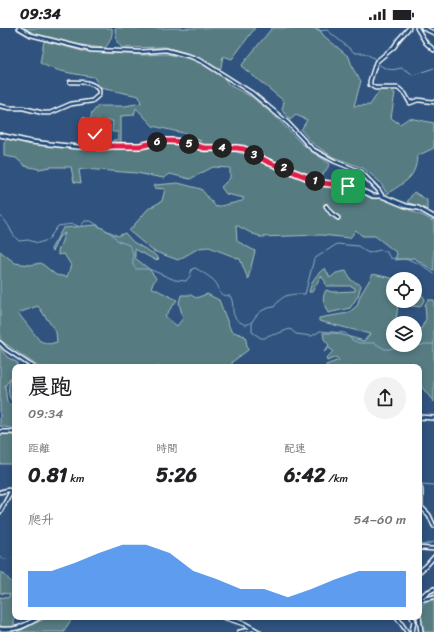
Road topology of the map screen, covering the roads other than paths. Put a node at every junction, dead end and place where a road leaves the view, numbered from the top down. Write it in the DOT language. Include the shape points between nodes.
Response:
graph roads {
  1 [pos="19,28"];
  2 [pos="409,28"];
  3 [pos="417,28"];
  4 [pos="423,28"];
  5 [pos="434,33"];
  6 [pos="434,50"];
  7 [pos="70,82"];
  8 [pos="434,102"];
  9 [pos="0,106"];
  10 [pos="84,120"];
  11 [pos="0,135"];
  12 [pos="98,147"];
  13 [pos="382,196"];
  14 [pos="326,206"];
  15 [pos="434,217"];
  16 [pos="338,218"];
  17 [pos="0,343"];
  18 [pos="28,364"];
  19 [pos="422,417"];
  20 [pos="434,418"];
  21 [pos="0,432"];
  22 [pos="12,432"];
  23 [pos="11,491"];
  24 [pos="0,492"];
  25 [pos="422,508"];
  26 [pos="0,512"];
  27 [pos="434,526"];
  28 [pos="422,548"];
  29 [pos="434,550"];
  30 [pos="434,557"];
  31 [pos="422,569"];
  32 [pos="434,589"];
  33 [pos="422,597"];
  34 [pos="434,597"];
  35 [pos="422,599"];
  36 [pos="35,620"];
  37 [pos="232,620"];
  38 [pos="399,620"];
  39 [pos="414,620"];
  40 [pos="419,620"];
  41 [pos="0,629"];
  42 [pos="254,629"];
  43 [pos="239,632"];
  44 [pos="259,632"];
  45 [pos="408,632"];
  46 [pos="412,632"];
  47 [pos="421,632"];
  1 -- 13 [label="street" via="31,35 73,47 140,52 166,50 203,62 252,93 288,123 312,149 361,172"];
  2 -- 8 [label="street" via="394,48 376,62 370,85 375,88 398,88 410,103 418,100"];
  3 -- 6 [label="street" via="426,43"];
  4 -- 5 [label="street"];
  7 -- 9 [label="street" via="92,84 99,90 99,95 92,101 71,104 43,113"];
  10 -- 12 [label="street" via="92,126"];
  11 -- 12 [label="street" via="44,144"];
  12 -- 13 [label="street" via="140,146 171,141 204,148 244,149 268,162 314,180 354,187 373,196"];
  13 -- 15 [label="street" via="418,208"];
  14 -- 16 [label="street"];
  17 -- 18 [label="street"];
  19 -- 20 [label="street"];
  21 -- 22 [label="street"];
  23 -- 24 [label="street"];
  23 -- 26 [label="street"];
  25 -- 27 [label="street"];
  28 -- 29 [label="street"];
  30 -- 31 [label="street"];
  32 -- 33 [label="street"];
  34 -- 35 [label="street"];
  36 -- 41 [label="street" via="13,630"];
  37 -- 42 [label="street"];
  38 -- 45 [label="street"];
  39 -- 46 [label="street"];
  40 -- 47 [label="street"];
  42 -- 43 [label="street"];
  42 -- 44 [label="street"];
}
